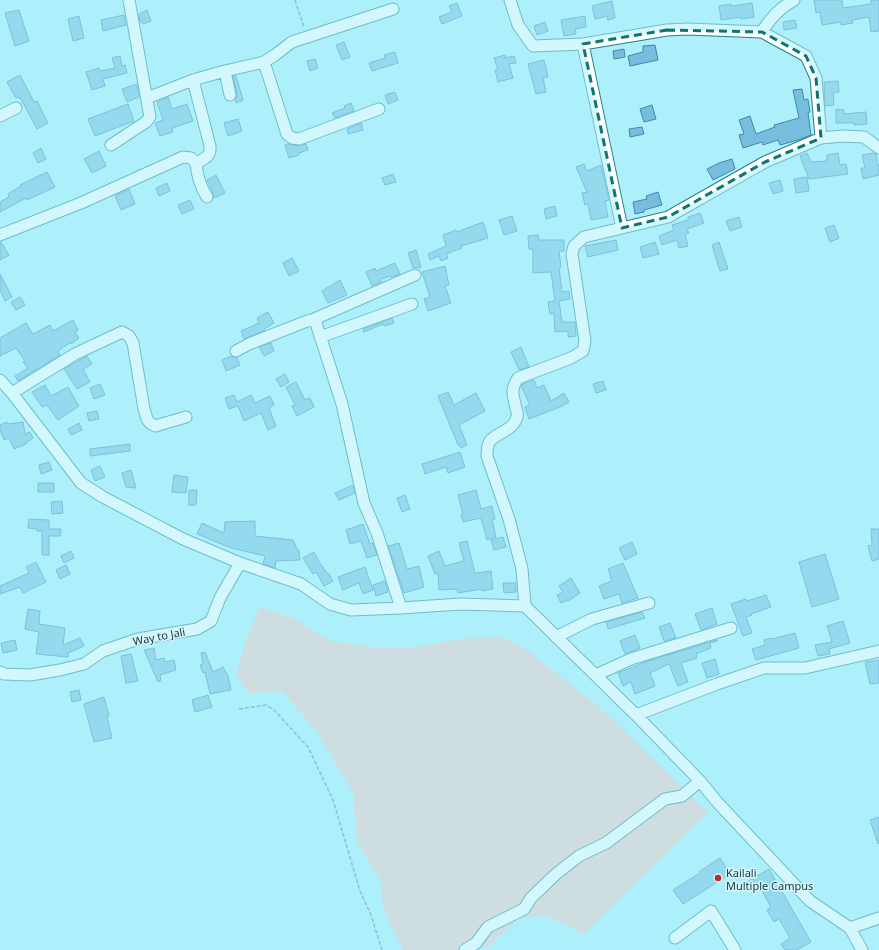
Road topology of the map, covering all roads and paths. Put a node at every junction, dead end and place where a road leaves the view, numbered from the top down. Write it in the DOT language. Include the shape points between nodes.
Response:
graph roads {
  1 [pos="129,0"];
  2 [pos="295,0"];
  3 [pos="510,0"];
  4 [pos="794,0"];
  5 [pos="393,9"];
  6 [pos="762,32"];
  7 [pos="307,37"];
  8 [pos="583,44"];
  9 [pos="264,62"];
  10 [pos="225,71"];
  11 [pos="193,80"];
  12 [pos="230,95"];
  13 [pos="147,98"];
  14 [pos="16,108"];
  15 [pos="379,109"];
  16 [pos="0,116"];
  17 [pos="822,138"];
  18 [pos="111,145"];
  19 [pos="879,148"];
  20 [pos="196,163"];
  21 [pos="207,197"];
  22 [pos="622,228"];
  23 [pos="0,235"];
  24 [pos="416,275"];
  25 [pos="412,304"];
  26 [pos="312,320"];
  27 [pos="320,337"];
  28 [pos="236,351"];
  29 [pos="0,380"];
  30 [pos="12,393"];
  31 [pos="186,417"];
  32 [pos="240,563"];
  33 [pos="649,603"];
  34 [pos="525,606"];
  35 [pos="402,608"];
  36 [pos="731,628"];
  37 [pos="556,637"];
  38 [pos="879,652"];
  39 [pos="1,673"];
  40 [pos="596,676"];
  41 [pos="239,709"];
  42 [pos="636,715"];
  43 [pos="700,782"];
  44 [pos="879,918"];
  45 [pos="850,928"];
  46 [pos="675,938"];
  47 [pos="382,950"];
  48 [pos="465,950"];
  49 [pos="735,950"];
  50 [pos="862,950"];
  1 -- 13 [label="street"];
  2 -- 7 [label="path"];
  3 -- 8 [label="street" via="518,25 534,46"];
  4 -- 6 [label="street" via="769,20"];
  5 -- 7 [label="street"];
  6 -- 8 [label="street" via="667,30"];
  6 -- 17 [label="street" via="806,56 816,78"];
  7 -- 9 [label="street" via="292,42"];
  8 -- 22 [label="street"];
  9 -- 10 [label="street"];
  9 -- 15 [label="street" via="288,134 292,138 299,139"];
  10 -- 11 [label="street"];
  10 -- 12 [label="street"];
  11 -- 13 [label="street"];
  11 -- 20 [label="street" via="211,152 208,157"];
  13 -- 18 [label="street" via="150,117"];
  14 -- 16 [label="street"];
  17 -- 19 [label="street" via="864,137"];
  17 -- 22 [label="street" via="765,162 668,217"];
  20 -- 21 [label="street" via="201,187"];
  20 -- 23 [label="street" via="191,158 183,157 81,203"];
  22 -- 34 [label="street" via="584,237 574,246 572,254 585,342 583,351 518,378 512,394 518,416 508,430 490,441 487,449 522,569"];
  24 -- 26 [label="street"];
  25 -- 27 [label="street"];
  26 -- 27 [label="street" via="316,323"];
  26 -- 28 [label="street"];
  27 -- 35 [label="street" via="342,404 364,503 378,533"];
  29 -- 30 [label="street"];
  30 -- 31 [label="street" via="75,354 122,332 129,336 133,343 144,409 150,423 155,426"];
  30 -- 32 [label="street" via="82,483 122,508 169,532"];
  32 -- 35 [label="street" via="300,584 330,604 351,610"];
  32 -- 39 [label="street, Way to Jali" via="220,598 211,621 197,629 138,639 103,651 84,664 60,670 30,675"];
  33 -- 37 [label="street" via="592,619"];
  34 -- 35 [label="street" via="462,604"];
  34 -- 37 [label="street"];
  36 -- 40 [label="street" via="631,659"];
  37 -- 40 [label="street"];
  38 -- 42 [label="street" via="805,668 764,668"];
  40 -- 42 [label="street"];
  41 -- 47 [label="path" via="266,705 274,710 308,747 333,800 360,891"];
  42 -- 43 [label="street"];
  43 -- 45 [label="street" via="810,901"];
  43 -- 48 [label="street" via="682,796 666,799 606,843 579,856 531,898 524,909 488,927 476,943"];
  44 -- 45 [label="street"];
  45 -- 50 [label="street"];
  46 -- 49 [label="street" via="711,911"];
}
